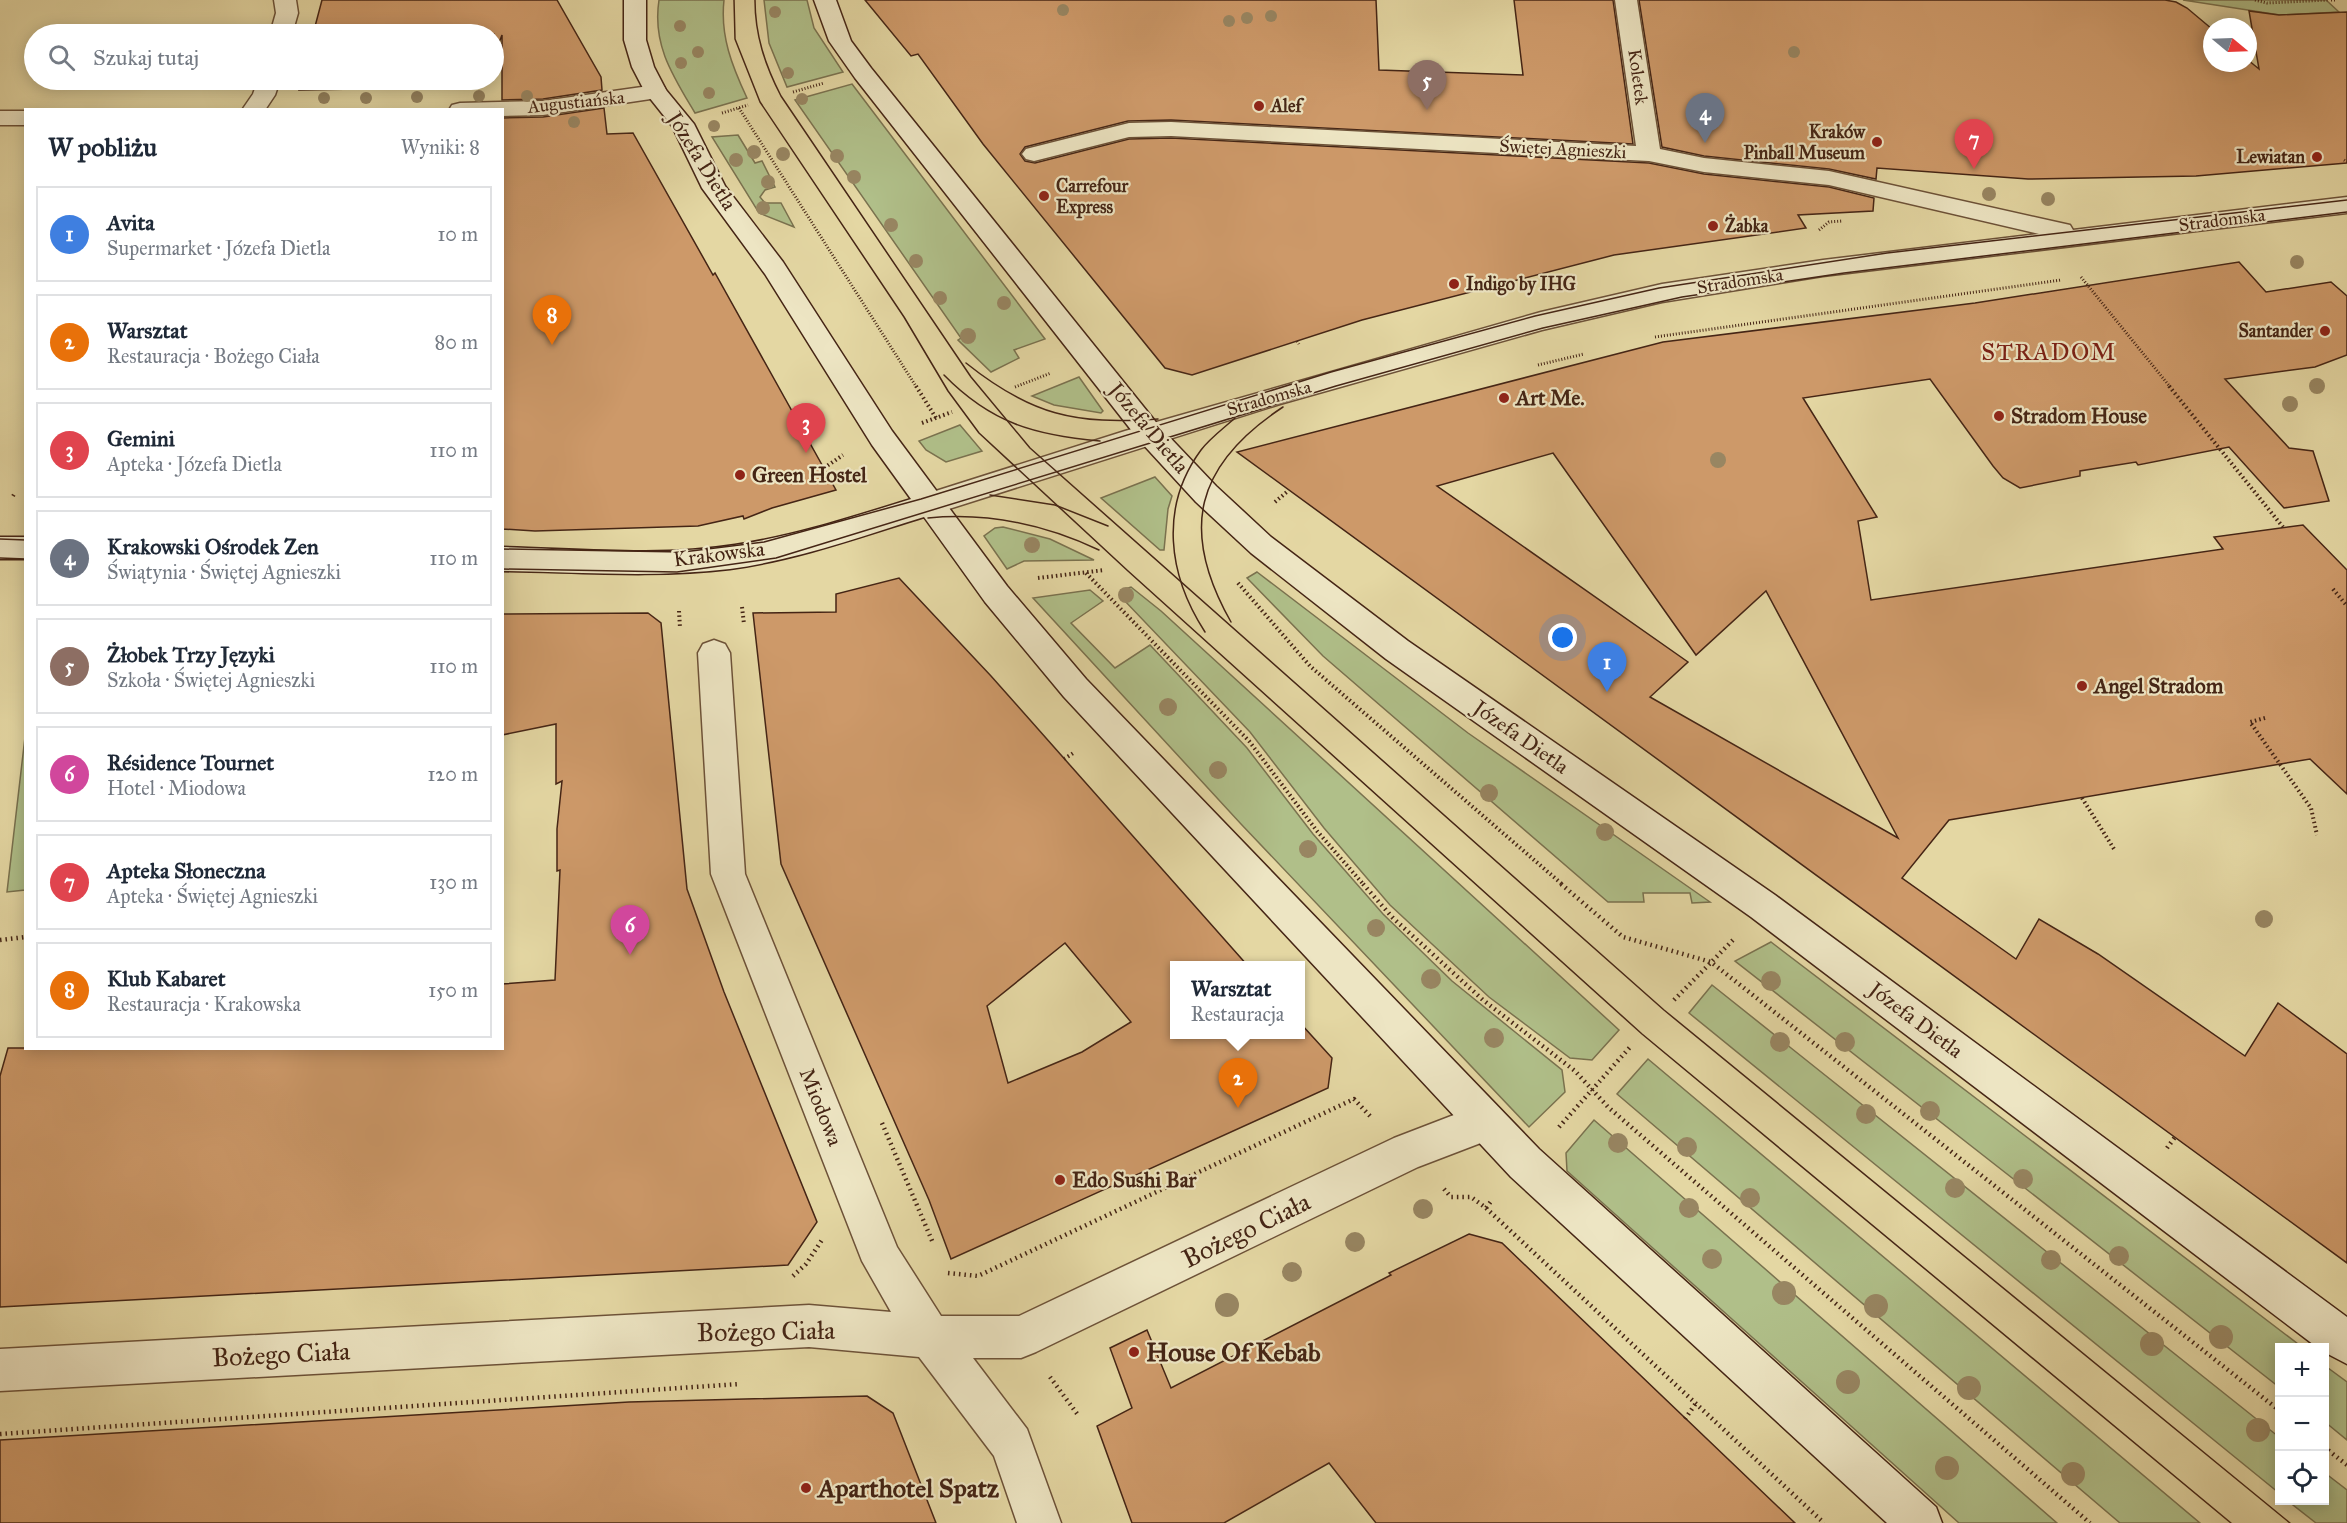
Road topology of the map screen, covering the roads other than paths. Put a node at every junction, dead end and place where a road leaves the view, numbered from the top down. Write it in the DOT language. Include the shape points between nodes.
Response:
graph roads {
  1 [pos="285,0"];
  2 [pos="635,0"];
  3 [pos="825,0"];
  4 [pos="1626,0"];
  5 [pos="284,24"];
  6 [pos="266,90"];
  7 [pos="656,92"];
  8 [pos="254,108"];
  9 [pos="504,109"];
  10 [pos="0,118"];
  11 [pos="24,118"];
  12 [pos="1034,154"];
  13 [pos="1650,154"];
  14 [pos="2347,205"];
  15 [pos="2086,237"];
  16 [pos="1149,433"];
  17 [pos="930,504"];
  18 [pos="0,548"];
  19 [pos="24,548"];
  20 [pos="504,559"];
  21 [pos="714,652"];
  22 [pos="1485,1122"];
  23 [pos="930,1336"];
  24 [pos="2347,1343"];
  25 [pos="0,1370"];
  26 [pos="1039,1523"];
  27 [pos="1920,1523"];
  1 -- 5 [label="street"];
  2 -- 7 [label="street, Józefa Dietla" via="635,40"];
  3 -- 16 [label="street, Józefa Dietla" via="846,49"];
  4 -- 13 [label="street, Koletek"];
  6 -- 8 [label="street"];
  7 -- 9 [label="street, Augustiańska" via="543,108"];
  7 -- 17 [label="street, Józefa Dietla" via="698,150 714,188 774,268 882,438"];
  10 -- 11 [label="street"];
  12 -- 13 [label="street, Świętej Agnieszki" via="1129,130 1171,129"];
  13 -- 15 [label="street, Świętej Agnieszki" via="1704,165 1829,178"];
  14 -- 15 [label="street, Stradomska"];
  15 -- 16 [label="street, Stradomska" via="1823,268 1662,293 1540,321"];
  16 -- 17 [label="street, Stradomska"];
  16 -- 24 [label="street, Józefa Dietla" via="1261,545 1388,643 1763,906"];
  17 -- 20 [label="street, Krakowska" via="802,542 717,558"];
  17 -- 22 [label="street, Józefa Dietla" via="996,594 1075,688"];
  18 -- 19 [label="street"];
  21 -- 23 [label="street, Miodowa" via="728,874 882,1261"];
  22 -- 23 [label="street, Bożego Ciała" via="1408,1152 1021,1337"];
  22 -- 27 [label="street, Józefa Dietla" via="1525,1163"];
  23 -- 25 [label="street, Bożego Ciała" via="809,1326"];
  23 -- 26 [label="street, Miodowa" via="1012,1444"];
}
